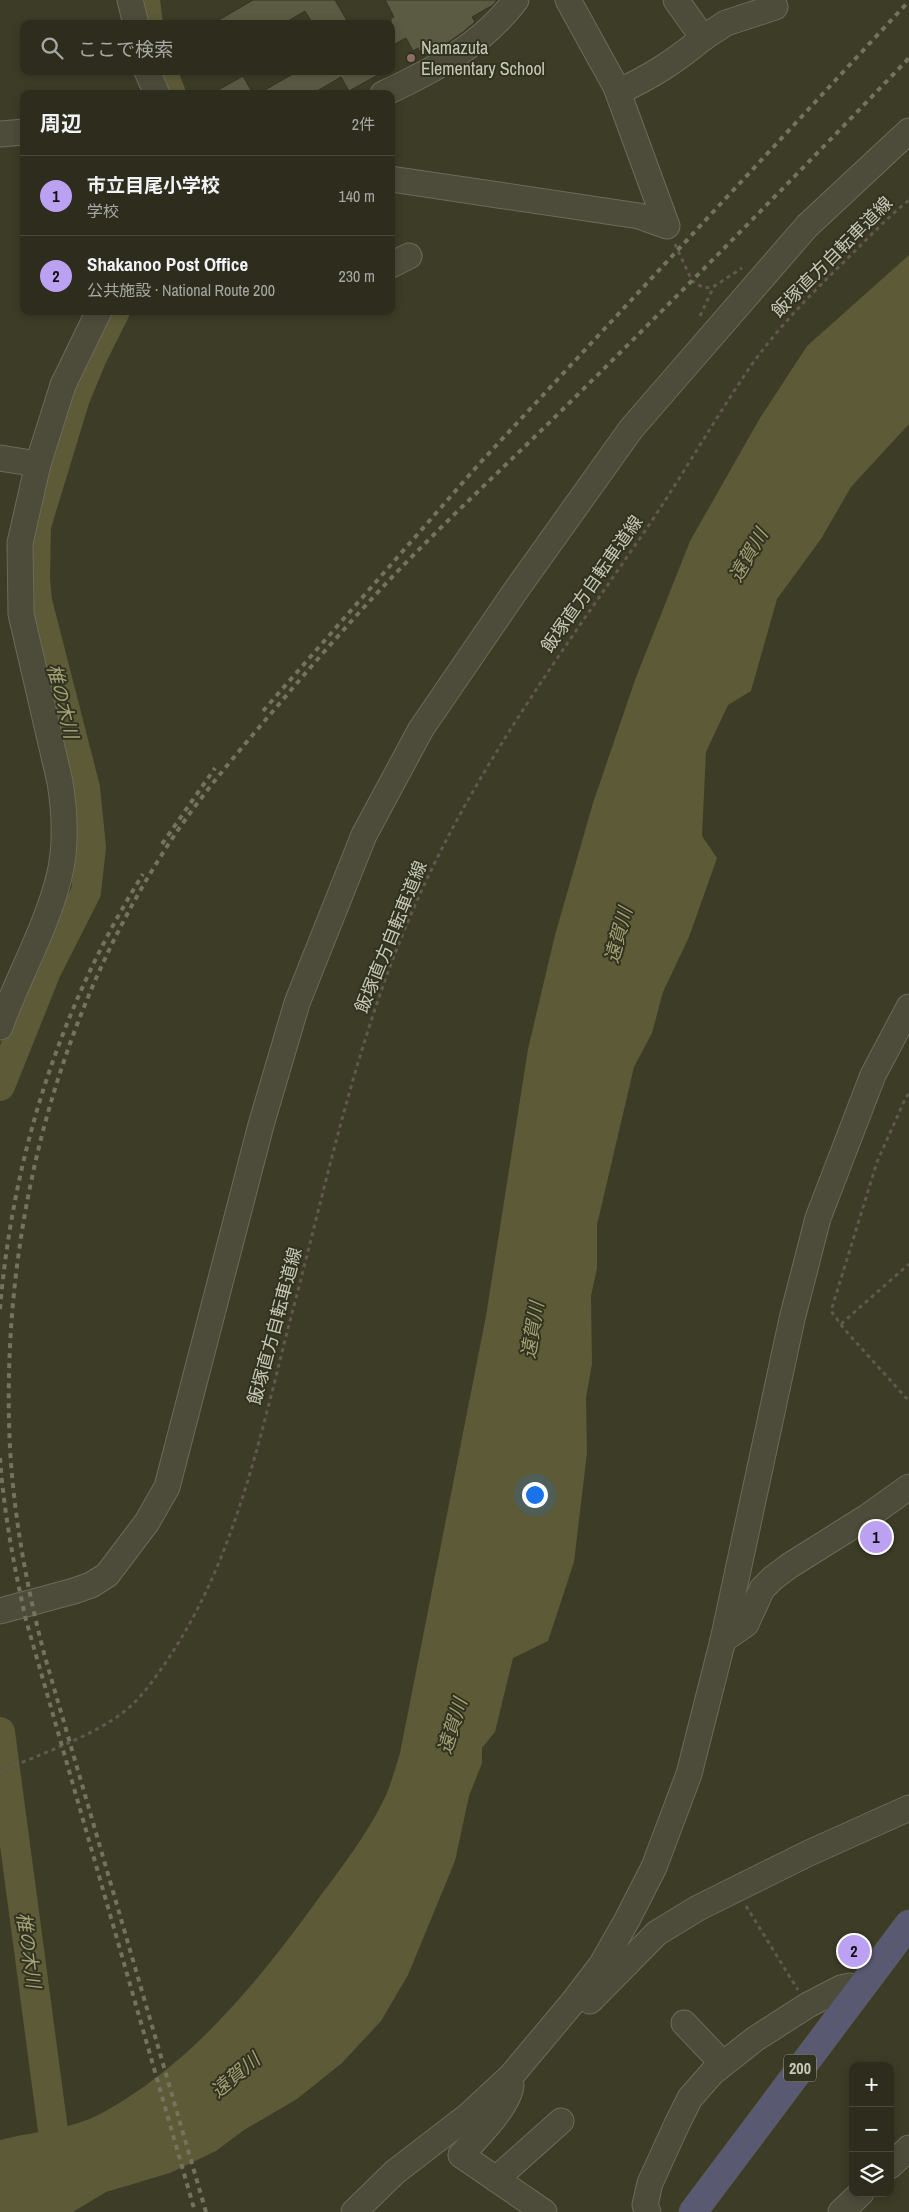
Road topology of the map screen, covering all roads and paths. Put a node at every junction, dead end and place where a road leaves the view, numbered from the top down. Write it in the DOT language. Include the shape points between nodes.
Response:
graph roads {
  1 [pos="130,0"];
  2 [pos="516,0"];
  3 [pos="568,0"];
  4 [pos="676,0"];
  5 [pos="775,7"];
  6 [pos="135,20"];
  7 [pos="703,38"];
  8 [pos="149,75"];
  9 [pos="155,90"];
  10 [pos="391,90"];
  11 [pos="618,92"];
  12 [pos="909,131"];
  13 [pos="20,132"];
  14 [pos="0,134"];
  15 [pos="395,180"];
  16 [pos="909,200"];
  17 [pos="667,226"];
  18 [pos="745,266"];
  19 [pos="98,315"];
  20 [pos="0,458"];
  21 [pos="38,464"];
  22 [pos="909,1007"];
  23 [pos="0,1027"];
  24 [pos="909,1094"];
  25 [pos="909,1264"];
  26 [pos="841,1324"];
  27 [pos="909,1401"];
  28 [pos="909,1487"];
  29 [pos="0,1612"];
  30 [pos="723,1640"];
  31 [pos="0,1772"];
  32 [pos="909,1808"];
  33 [pos="736,1889"];
  34 [pos="909,1924"];
  35 [pos="858,1989"];
  36 [pos="808,2005"];
  37 [pos="684,2023"];
  38 [pos="542,2040"];
  39 [pos="722,2063"];
  40 [pos="511,2076"];
  41 [pos="553,2122"];
  42 [pos="909,2148"];
  43 [pos="894,2162"];
  44 [pos="496,2179"];
  45 [pos="857,2197"];
  46 [pos="354,2212"];
  47 [pos="544,2212"];
  48 [pos="648,2212"];
  49 [pos="693,2212"];
  50 [pos="842,2212"];
  1 -- 6 [label="street"];
  2 -- 10 [label="street" via="496,25 462,52"];
  3 -- 11 [label="street"];
  4 -- 7 [label="street"];
  5 -- 7 [label="street" via="726,23"];
  7 -- 11 [label="street" via="653,75"];
  8 -- 9 [label="street"];
  11 -- 17 [label="street"];
  12 -- 29 [label="street" via="807,226 631,429 421,729 364,835 297,1003 259,1134 167,1487 147,1522 107,1575 74,1592"];
  13 -- 14 [label="street"];
  15 -- 17 [label="street" via="639,216"];
  16 -- 31 [label="path, 飯塚直方自転車道線" via="795,310 750,367 655,516 511,728 455,825 416,902 382,986 354,1078 256,1452 219,1565 182,1638 150,1686 126,1710 94,1730"];
  17 -- 18 [label="path" via="692,281 698,286 714,287"];
  19 -- 21 [label="street" via="64,385"];
  20 -- 21 [label="street"];
  21 -- 23 [label="street" via="20,543 21,614 60,782 65,811 64,845 46,920"];
  22 -- 30 [label="street" via="873,1075 818,1218 792,1320"];
  24 -- 26 [label="path" via="877,1162 831,1311"];
  25 -- 26 [label="path"];
  26 -- 27 [label="path"];
  28 -- 30 [label="street" via="773,1578 762,1589 746,1624"];
  30 -- 38 [label="street" via="689,1774 654,1867 602,1964"];
  32 -- 33 [label="street"];
  33 -- 36 [label="path"];
  33 -- 38 [label="street" via="656,1933 574,2018"];
  34 -- 35 [label="highway, 200"];
  35 -- 36 [label="street" via="850,1986 841,1988"];
  35 -- 49 [label="highway, 200"];
  36 -- 39 [label="street"];
  37 -- 39 [label="street"];
  38 -- 40 [label="street"];
  39 -- 48 [label="street" via="690,2098 677,2124 650,2182 645,2205"];
  40 -- 44 [label="street" via="510,2091 505,2101 461,2155"];
  40 -- 46 [label="street" via="469,2115 395,2172"];
  41 -- 44 [label="street"];
  42 -- 43 [label="street"];
  44 -- 47 [label="street"];
  45 -- 50 [label="street"];
}
